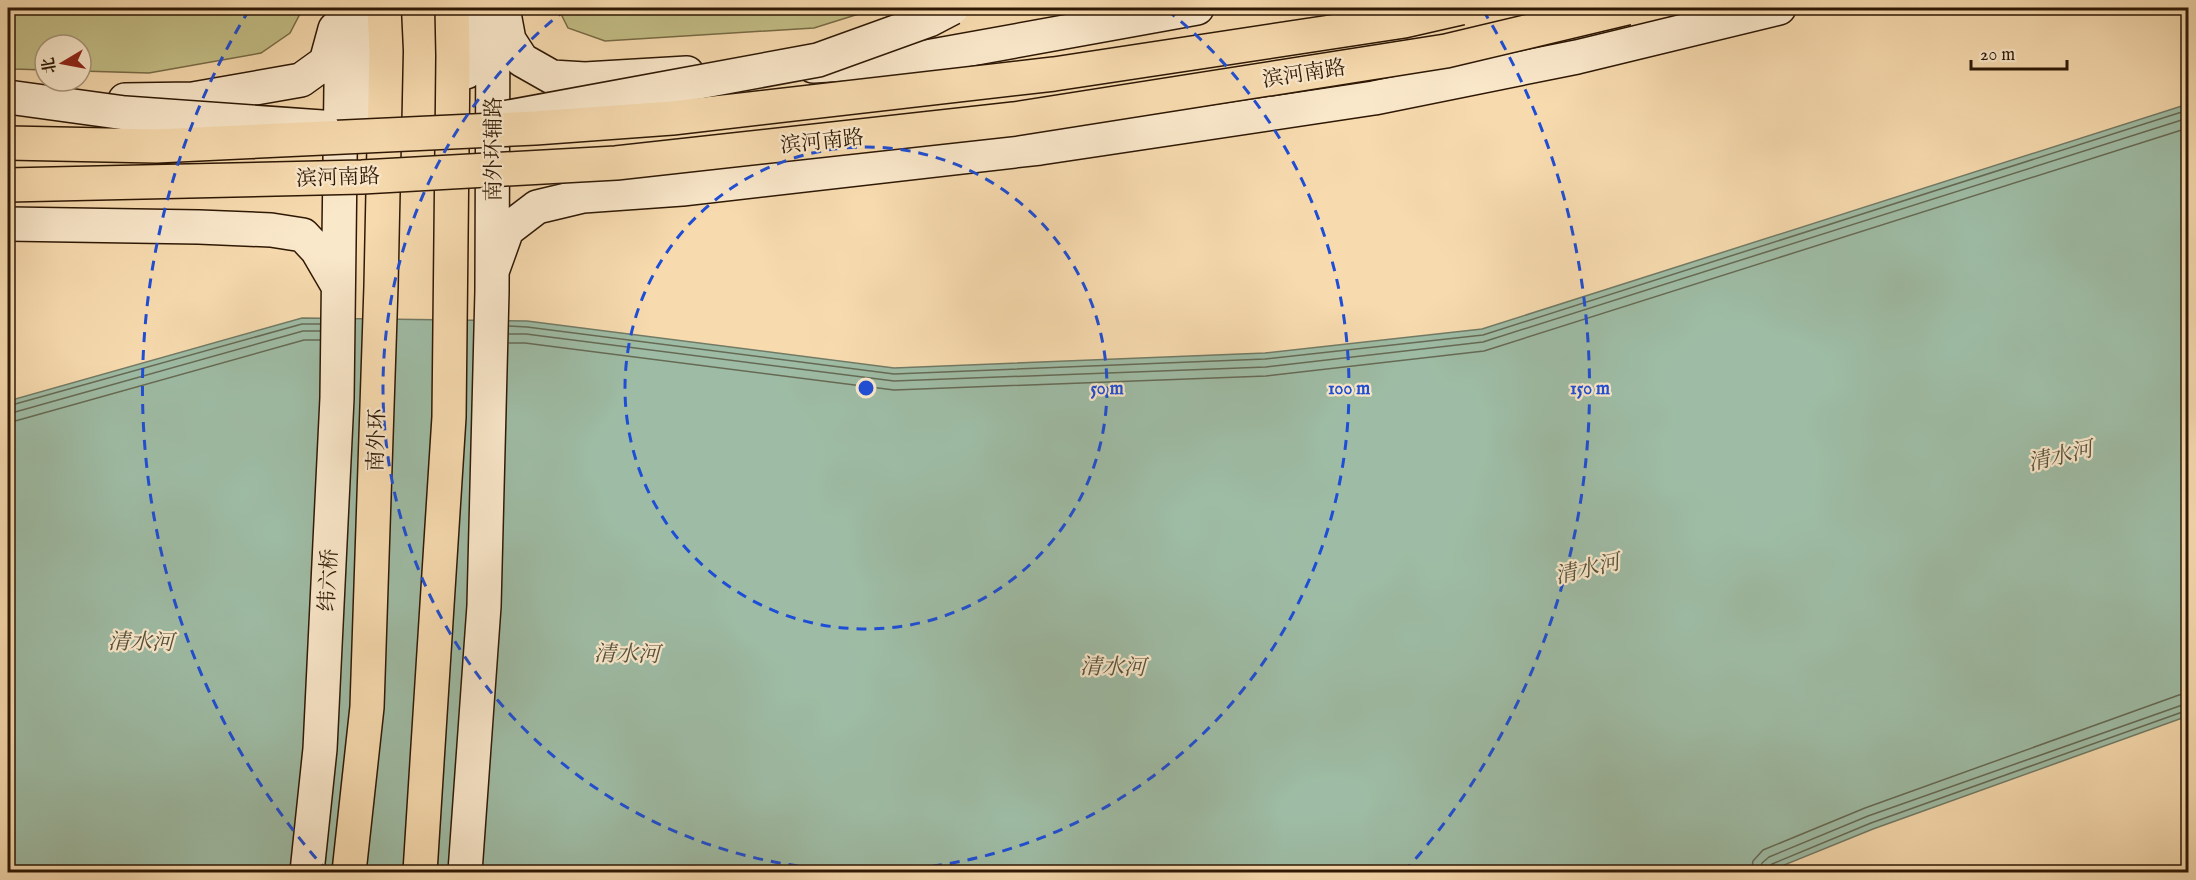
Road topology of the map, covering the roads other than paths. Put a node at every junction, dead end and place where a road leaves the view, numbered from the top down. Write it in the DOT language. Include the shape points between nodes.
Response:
graph roads {
  1 [pos="341,8"];
  2 [pos="364,8"];
  3 [pos="384,8"];
  4 [pos="452,8"];
  5 [pos="470,8"];
  6 [pos="493,8"];
  7 [pos="503,8"];
  8 [pos="952,8"];
  9 [pos="1197,8"];
  10 [pos="1461,8"];
  11 [pos="1627,8"];
  12 [pos="1779,8"];
  13 [pos="8,99"];
  14 [pos="420,133"];
  15 [pos="8,143"];
  16 [pos="8,185"];
  17 [pos="8,224"];
  18 [pos="492,280"];
  19 [pos="381,286"];
  20 [pos="339,288"];
  21 [pos="450,293"];
  22 [pos="307,873"];
  23 [pos="349,873"];
  24 [pos="420,873"];
  25 [pos="465,873"];
  1 -- 13 [label="main road" via="326,62 302,80 193,99"];
  1 -- 20 [label="main road"];
  2 -- 19 [label="main road"];
  3 -- 19 [label="main road, 南外环"];
  4 -- 21 [label="main road"];
  5 -- 21 [label="main road"];
  6 -- 18 [label="main road, 南外环辅路"];
  7 -- 9 [label="main road" via="509,39 522,60 552,77 585,79 910,60"];
  8 -- 14 [label="main road, bridge" via="818,60"];
  10 -- 14 [label="main road, 滨河南路, bridge" via="1404,21 1054,74 672,118"];
  11 -- 16 [label="main road, 滨河南路, bridge" via="1446,51 1038,116 663,158 362,177"];
  12 -- 18 [label="main road" via="1577,57 1374,98 1040,148 682,189 583,196 537,207 507,230"];
  13 -- 14 [label="main road, bridge" via="125,113"];
  14 -- 15 [label="main road, 滨河南路, bridge" via="156,146"];
  17 -- 20 [label="main road" via="199,227 303,234"];
  18 -- 25 [label="main road" via="484,606"];
  19 -- 23 [label="main road, 南外环" via="367,707"];
  20 -- 22 [label="main road, 纬六桥" via="320,749"];
  21 -- 24 [label="main road" via="449,428"];
}
